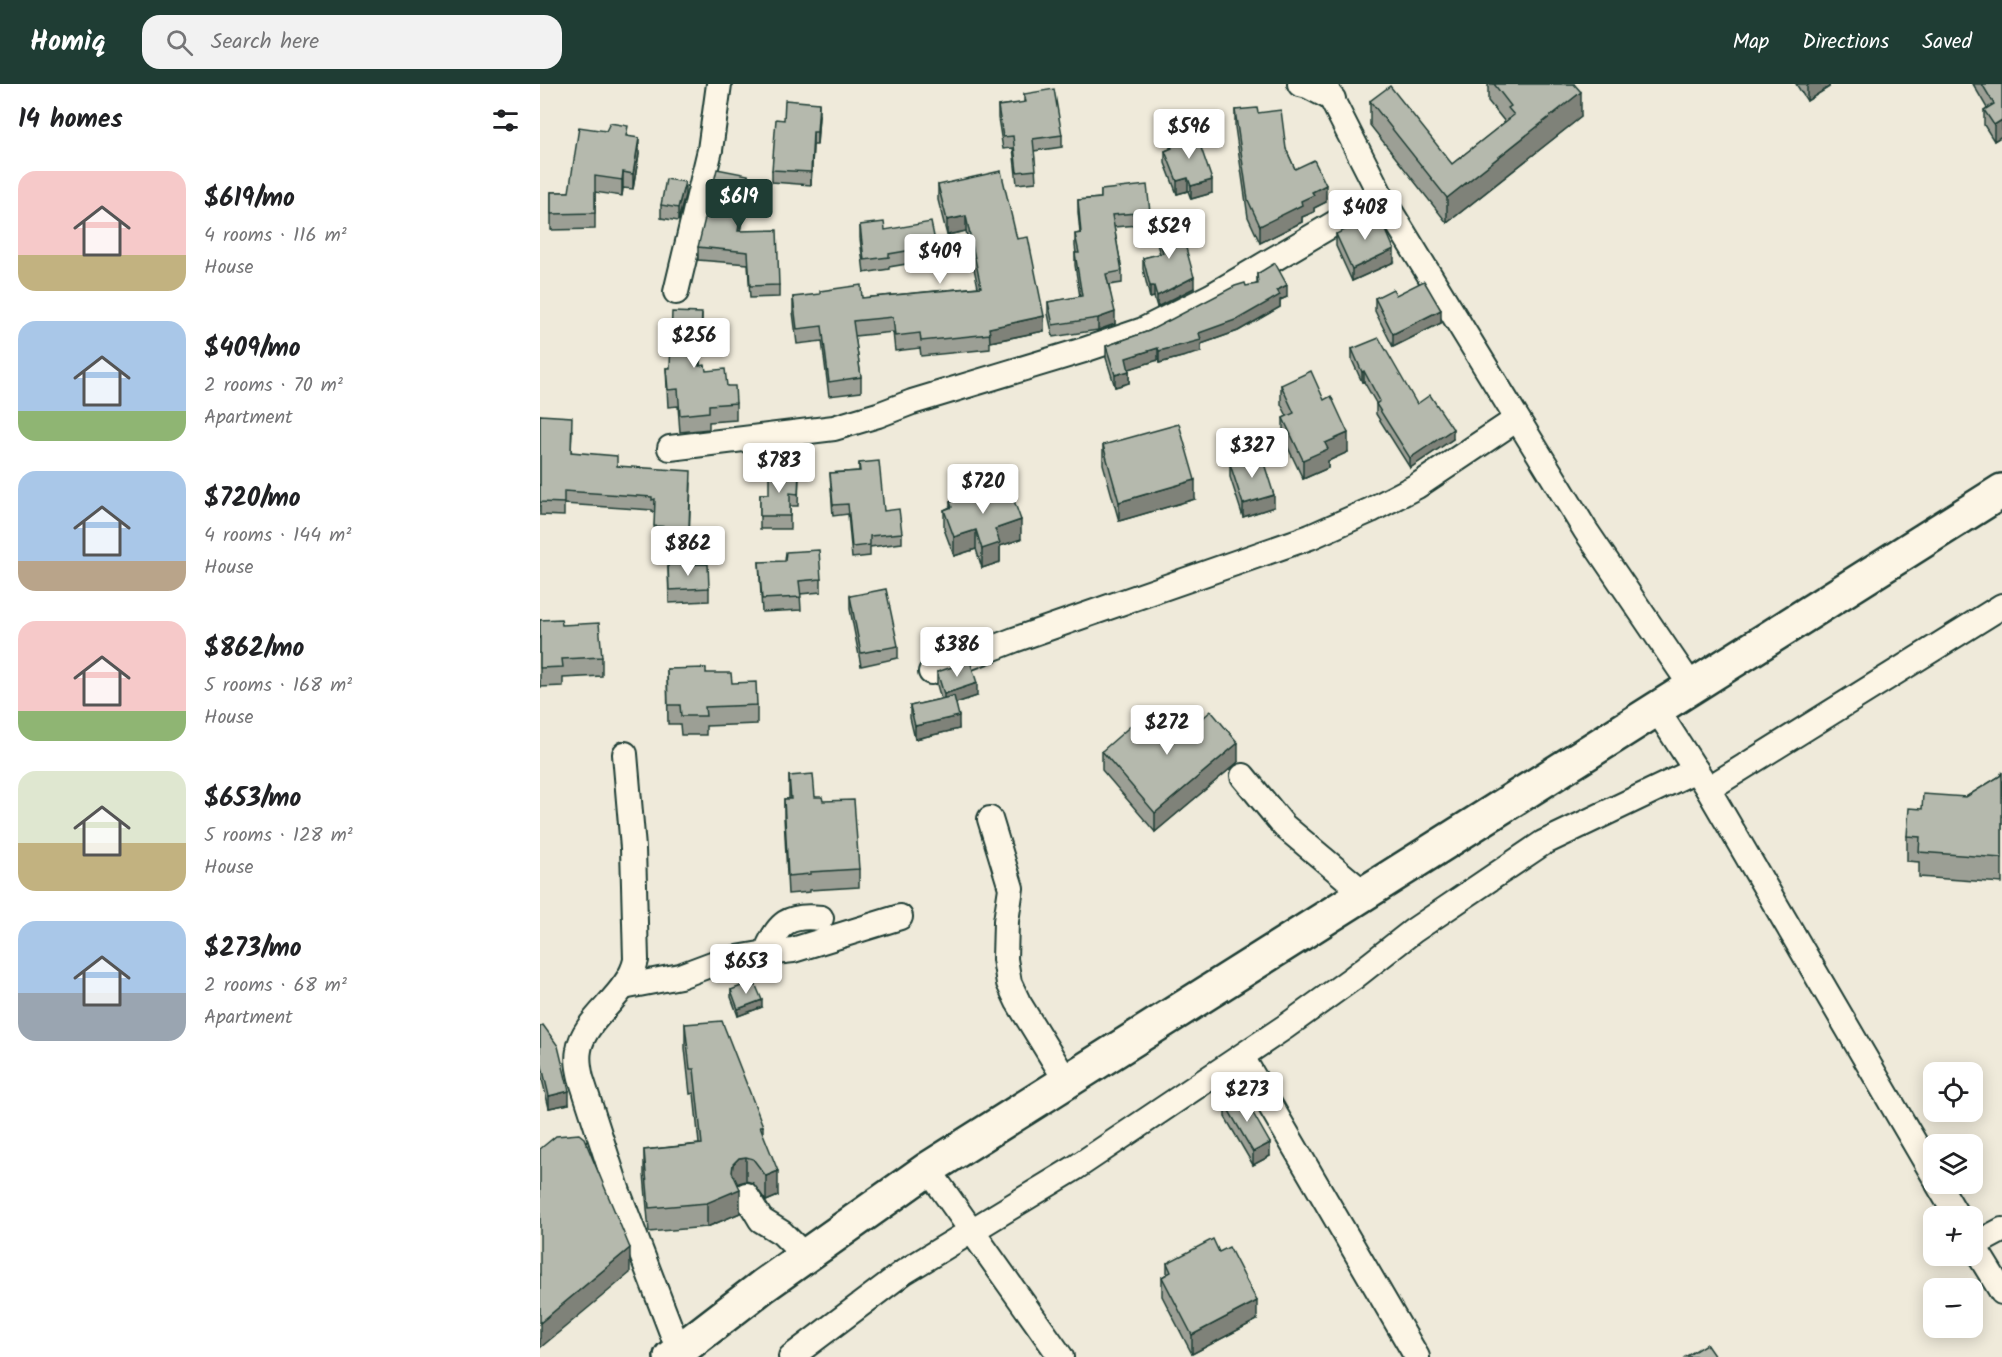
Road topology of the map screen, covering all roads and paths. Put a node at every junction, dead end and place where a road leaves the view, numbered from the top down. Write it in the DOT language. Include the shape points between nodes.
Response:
graph roads {
  1 [pos="719,84"];
  2 [pos="1300,84"];
  3 [pos="1329,92"];
  4 [pos="1381,196"];
  5 [pos="676,292"];
  6 [pos="1517,419"];
  7 [pos="670,448"];
  8 [pos="2002,491"];
  9 [pos="2002,606"];
  10 [pos="931,672"];
  11 [pos="1692,687"];
  12 [pos="1657,710"];
  13 [pos="625,754"];
  14 [pos="1243,776"];
  15 [pos="1702,779"];
  16 [pos="990,819"];
  17 [pos="1365,894"];
  18 [pos="900,917"];
  19 [pos="821,918"];
  20 [pos="766,953"];
  21 [pos="624,987"];
  22 [pos="1242,1056"];
  23 [pos="1067,1082"];
  24 [pos="1923,1157"];
  25 [pos="928,1169"];
  26 [pos="746,1195"];
  27 [pos="2002,1230"];
  28 [pos="972,1231"];
  29 [pos="1983,1239"];
  30 [pos="805,1256"];
  31 [pos="1983,1261"];
  32 [pos="2002,1292"];
  33 [pos="675,1354"];
  34 [pos="791,1357"];
  35 [pos="1060,1357"];
  36 [pos="1417,1357"];
  1 -- 5 [label="street" via="710,150"];
  2 -- 3 [label="street"];
  3 -- 4 [label="street"];
  4 -- 6 [label="street"];
  4 -- 7 [label="street" via="1211,296 1143,330 834,428"];
  6 -- 10 [label="street" via="1417,486 1310,537"];
  6 -- 11 [label="street" via="1586,531"];
  8 -- 11 [label="highway"];
  9 -- 15 [label="street"];
  11 -- 12 [label="highway"];
  12 -- 15 [label="street"];
  12 -- 17 [label="highway"];
  13 -- 21 [label="street" via="636,960"];
  14 -- 17 [label="street" via="1284,826"];
  15 -- 22 [label="street" via="1543,843 1429,919"];
  15 -- 24 [label="street"];
  16 -- 23 [label="street" via="1011,888 1005,958 1009,982"];
  17 -- 23 [label="highway"];
  18 -- 20 [label="street" via="793,950"];
  19 -- 20 [label="street" via="803,916 787,921 772,937"];
  20 -- 21 [label="street"];
  21 -- 33 [label="street" via="583,1037 578,1062 618,1192"];
  22 -- 28 [label="street" via="1075,1168"];
  22 -- 36 [label="street"];
  23 -- 25 [label="highway"];
  25 -- 28 [label="street"];
  25 -- 30 [label="highway"];
  26 -- 30 [label="street" via="761,1220 782,1233"];
  27 -- 29 [label="street"];
  28 -- 34 [label="street" via="904,1272"];
  28 -- 35 [label="street"];
  30 -- 33 [label="highway"];
  31 -- 32 [label="street"];
}
